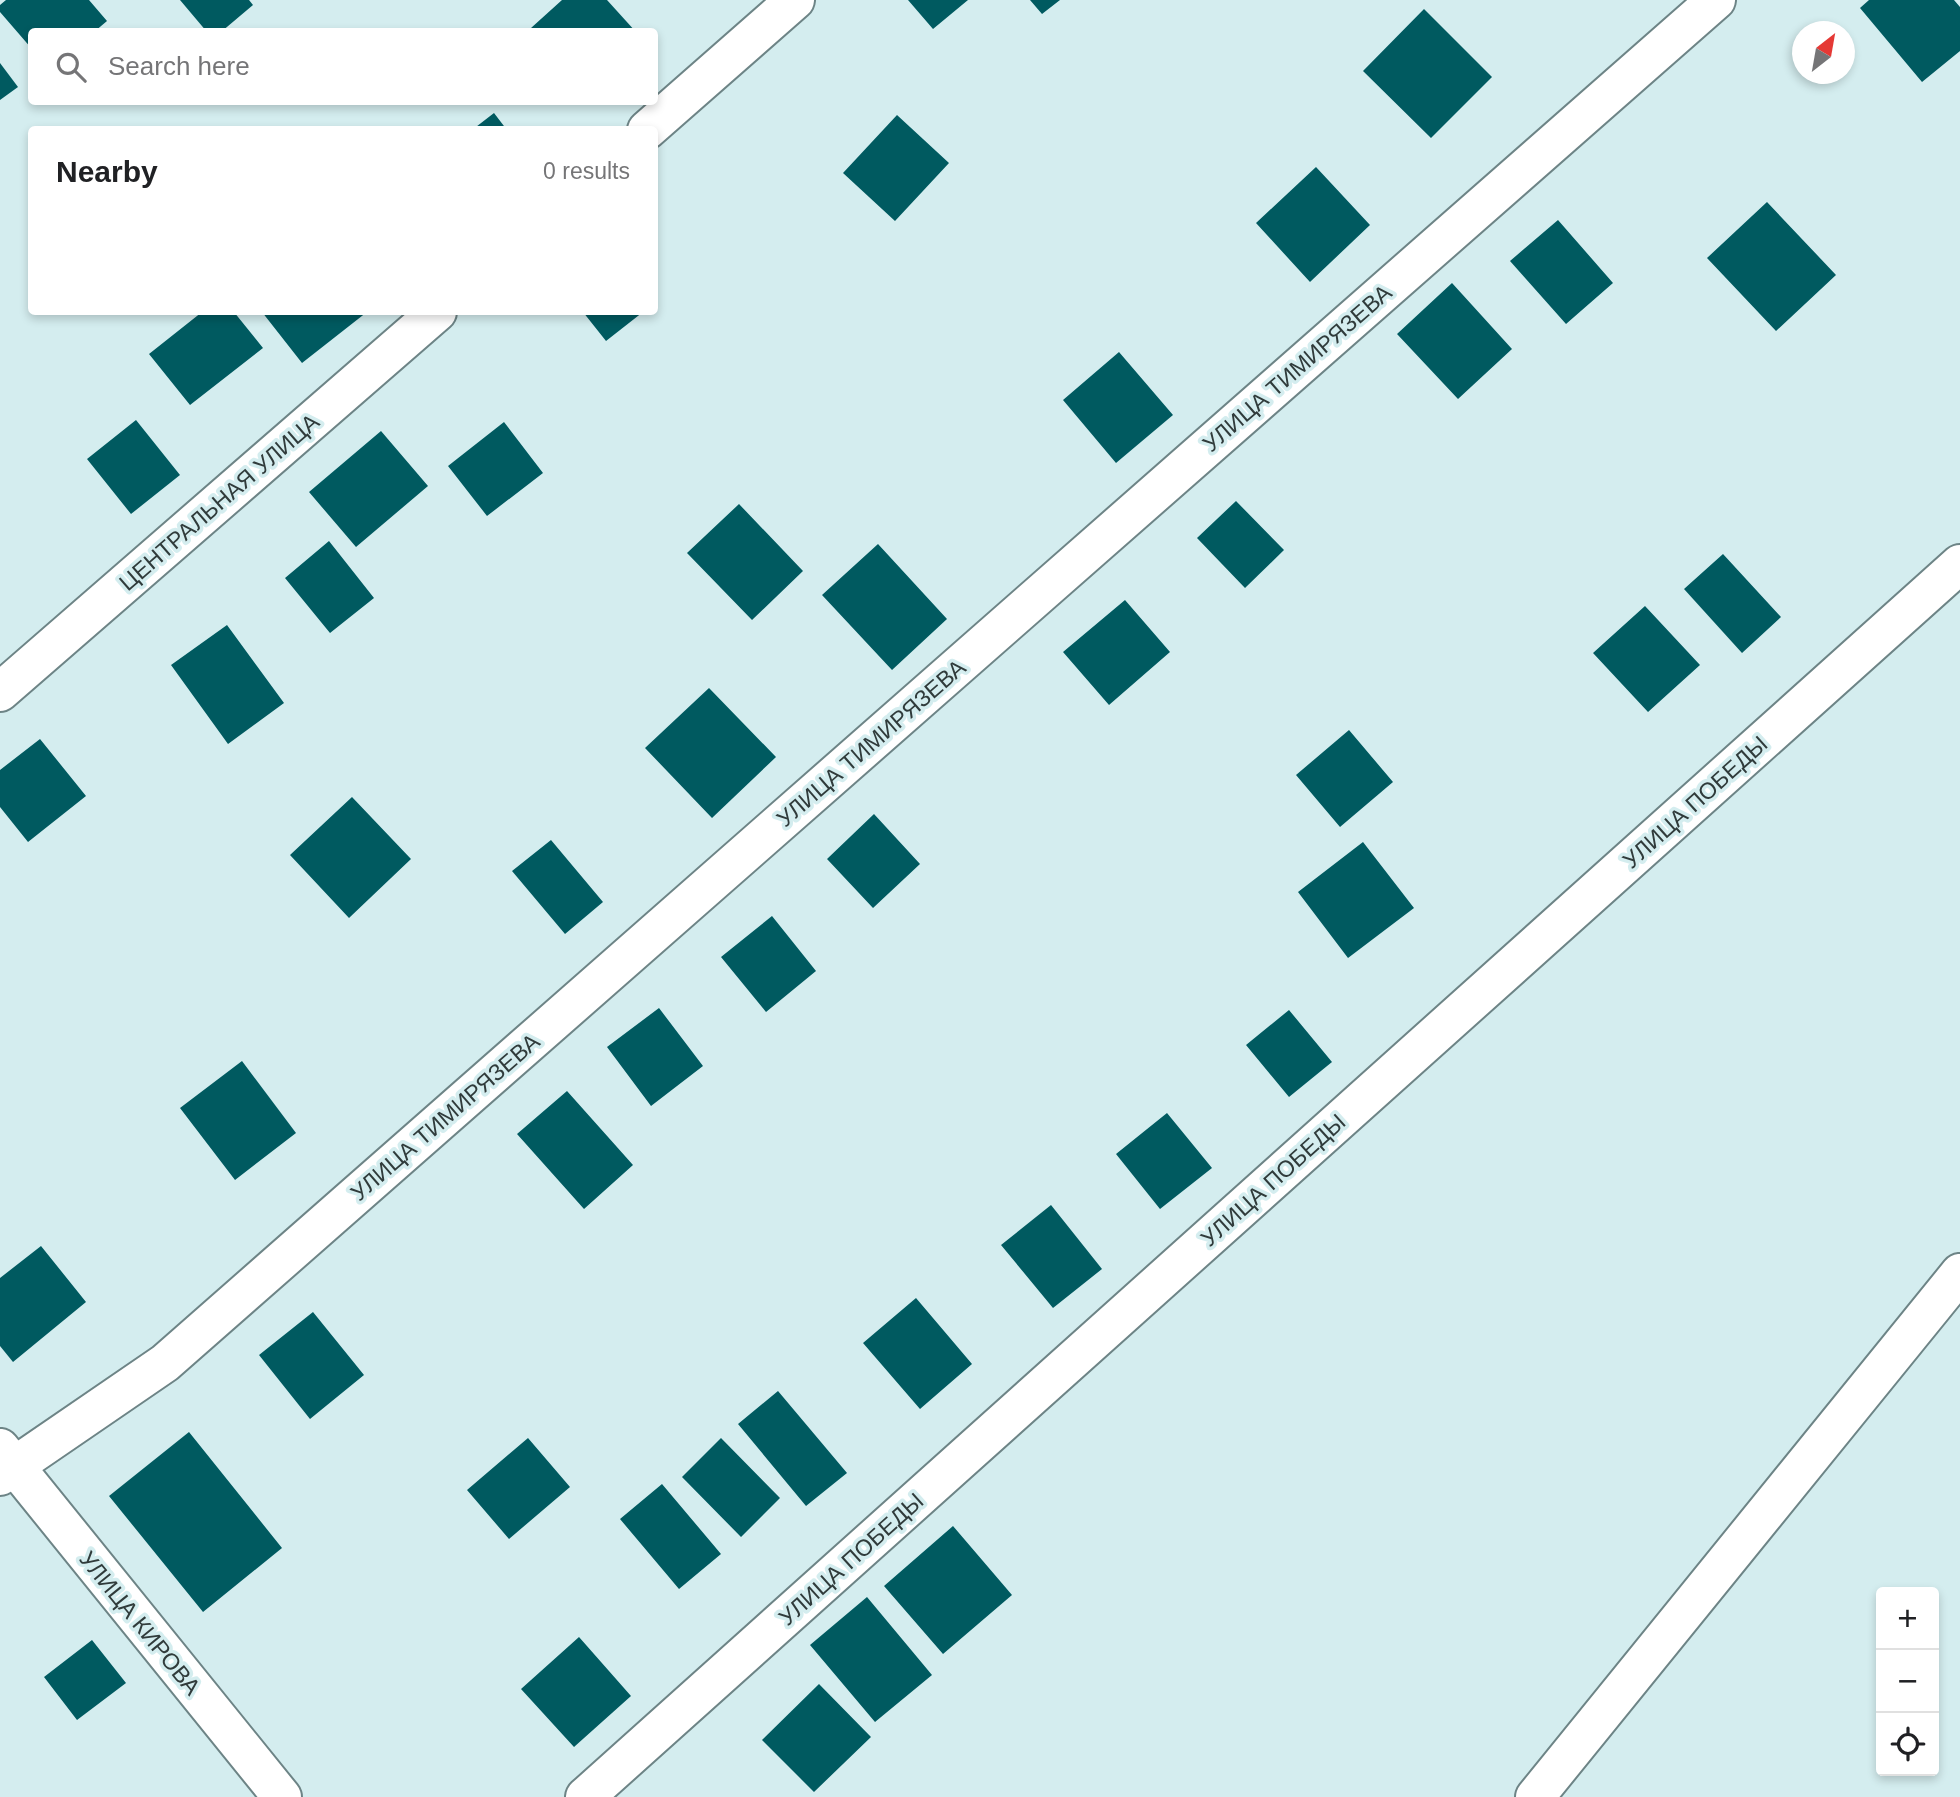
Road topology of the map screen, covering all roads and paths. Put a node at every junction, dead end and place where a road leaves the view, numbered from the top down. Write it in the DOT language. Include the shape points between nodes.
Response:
graph roads {
  1 [pos="795,0"];
  2 [pos="1716,0"];
  3 [pos="652,126"];
  4 [pos="435,315"];
  5 [pos="1960,564"];
  6 [pos="0,692"];
  7 [pos="1960,1273"];
  8 [pos="4,1463"];
  9 [pos="282,1797"];
  10 [pos="585,1797"];
  11 [pos="1535,1797"];
  1 -- 3 [label="street"];
  2 -- 8 [label="street, УЛИЦА ТИМИРЯЗЕВА" via="165,1363"];
  4 -- 6 [label="street, ЦЕНТРАЛЬНАЯ УЛИЦА"];
  5 -- 10 [label="street, УЛИЦА ПОБЕДЫ"];
  7 -- 11 [label="street"];
  8 -- 9 [label="street, УЛИЦА КИРОВА"];
}
